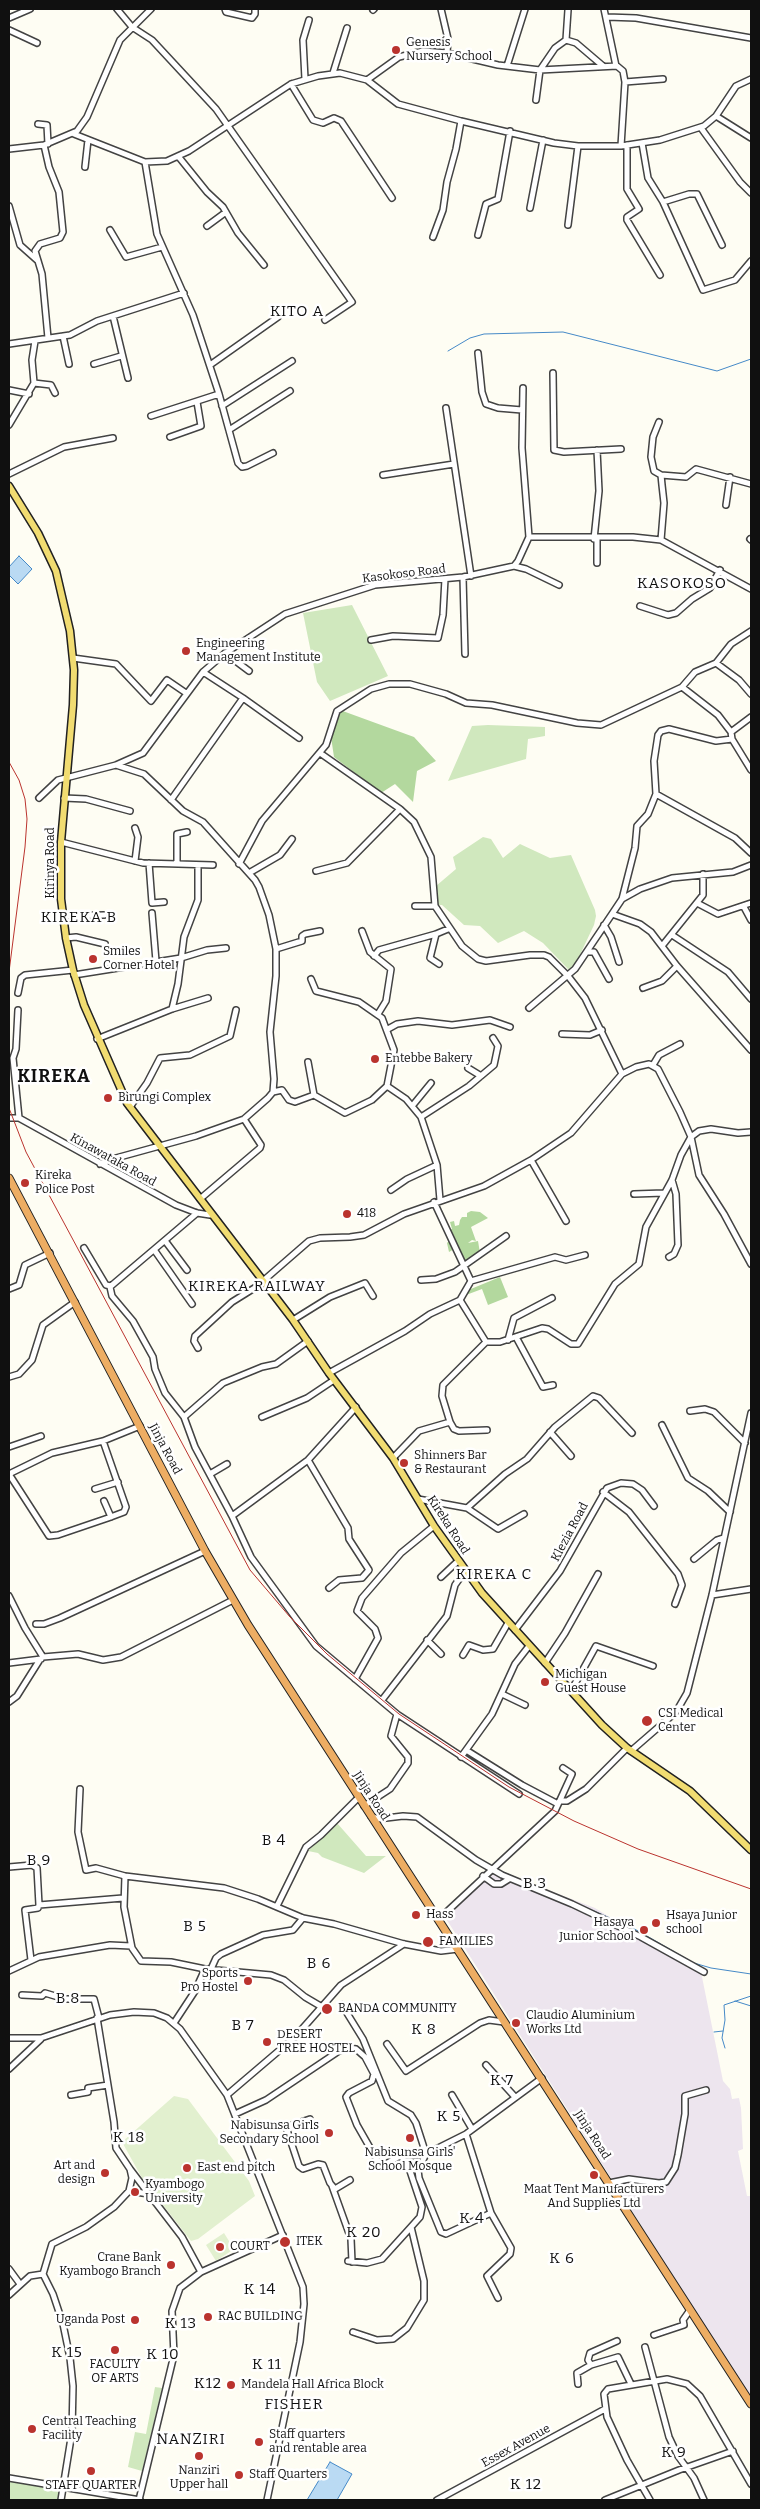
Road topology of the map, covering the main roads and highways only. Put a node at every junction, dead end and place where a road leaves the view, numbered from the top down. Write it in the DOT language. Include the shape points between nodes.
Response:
graph roads {
  1 [pos="9,486"];
  2 [pos="9,1178"];
  3 [pos="210,1215"];
  4 [pos="751,1850"];
  5 [pos="751,2404"];
  1 -- 3 [label="main road, Kirinya Road" via="38,533 56,571 70,631 73,705 61,842 66,938 73,972 97,1039 130,1108"];
  2 -- 5 [label="highway, Jinja Road" via="233,1600"];
  3 -- 4 [label="main road, Kireka Road" via="293,1320 393,1458 465,1571 508,1623 602,1725 629,1749 690,1791"];
}
